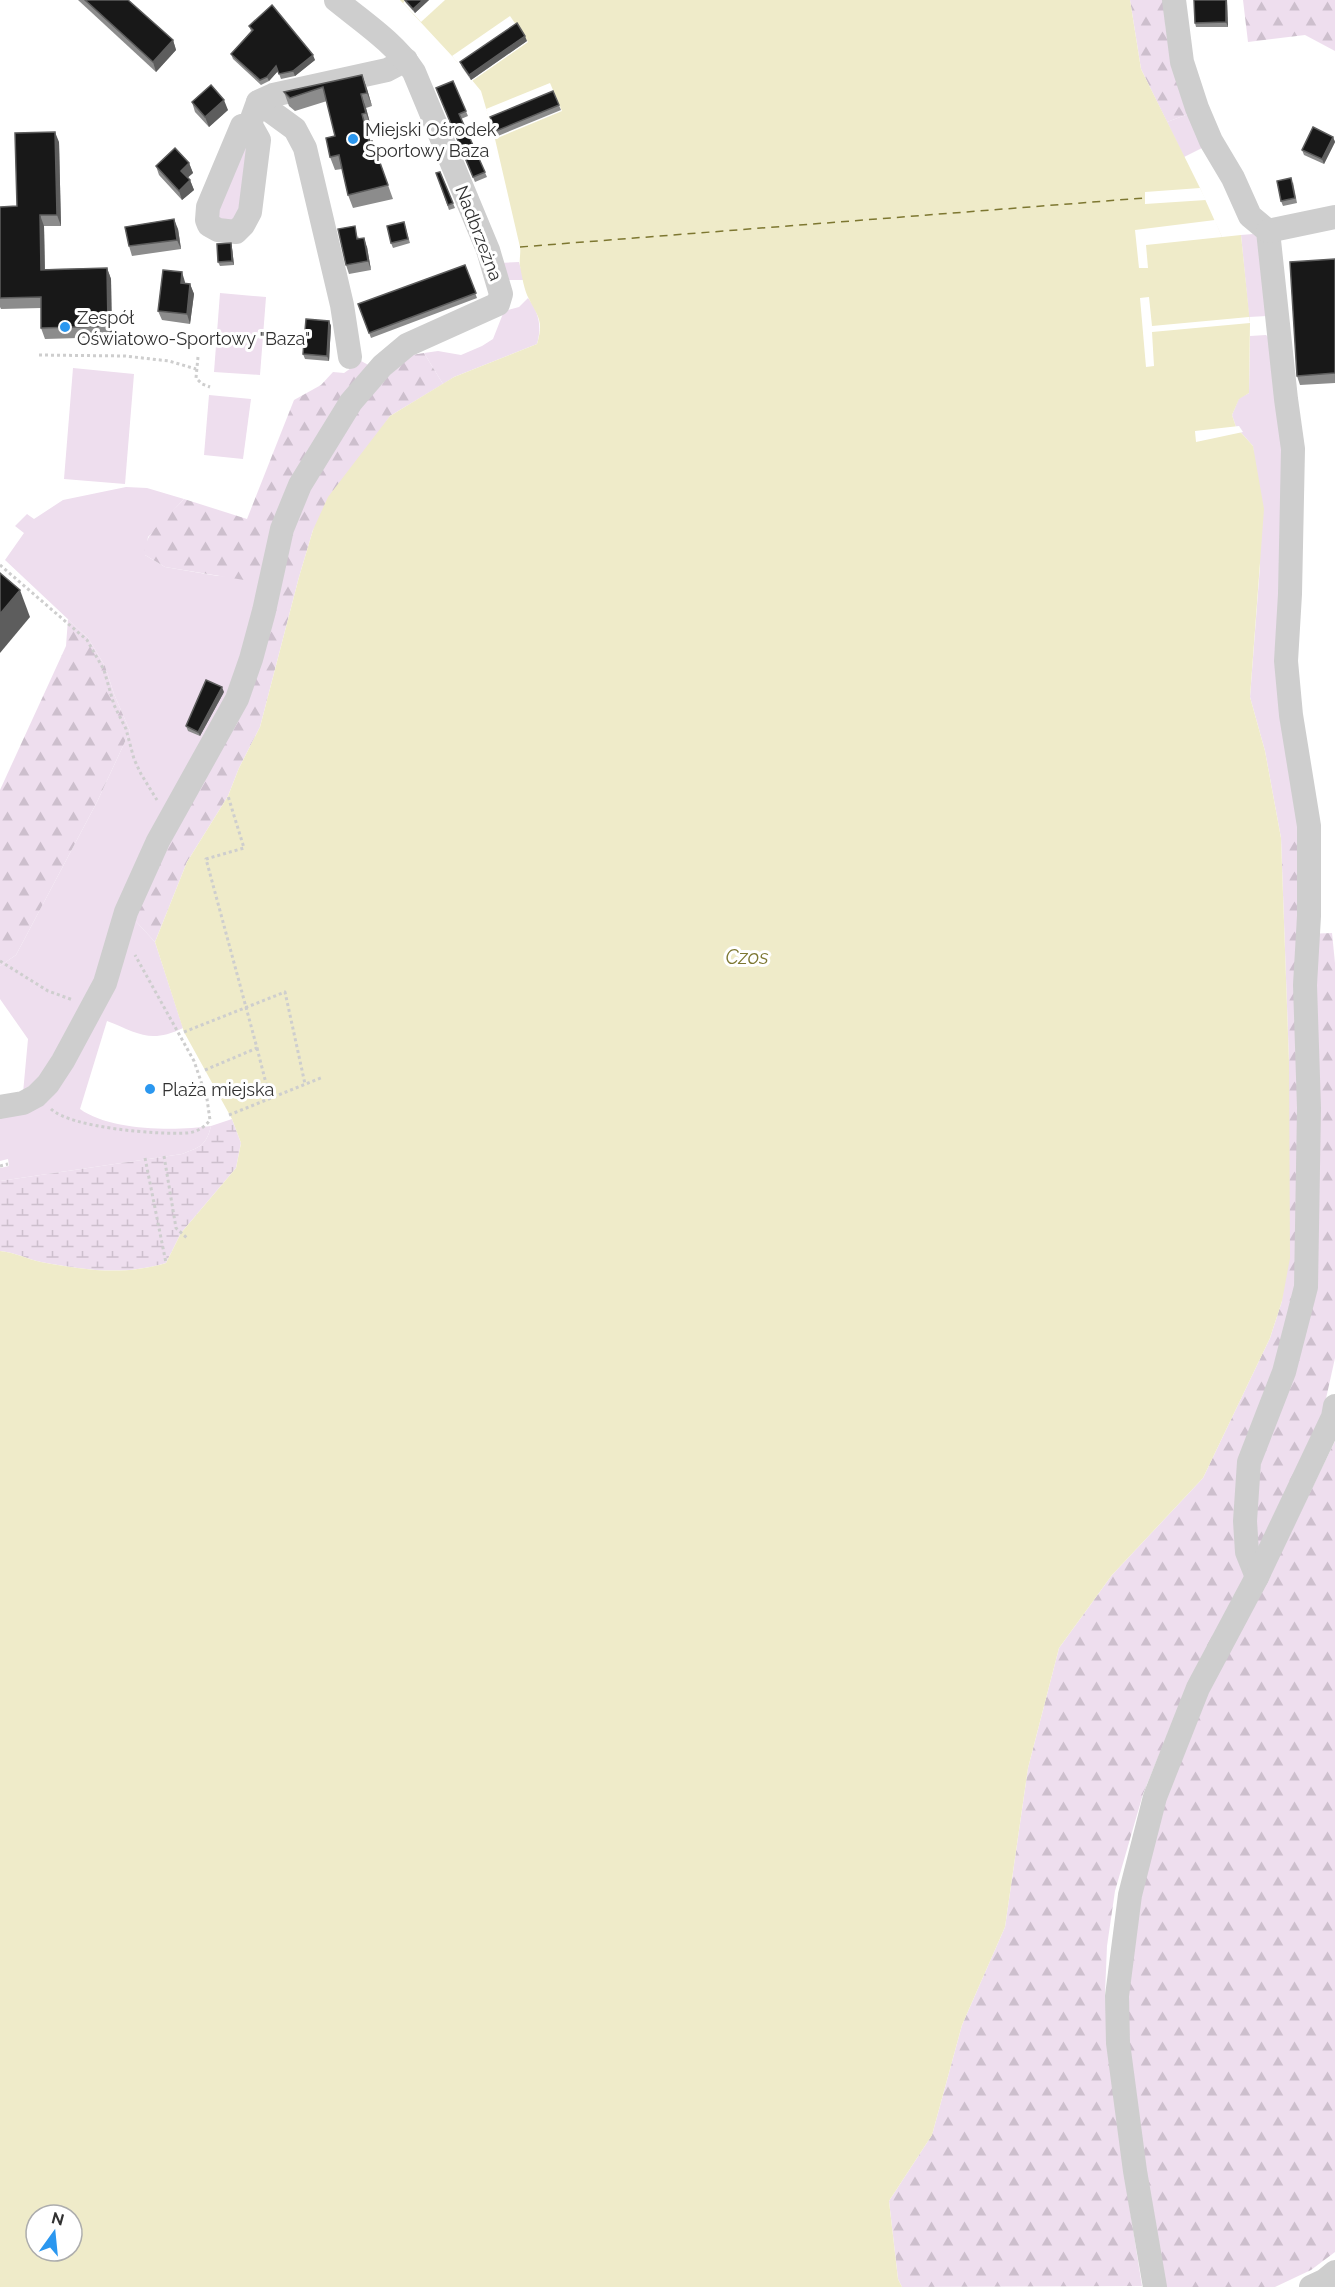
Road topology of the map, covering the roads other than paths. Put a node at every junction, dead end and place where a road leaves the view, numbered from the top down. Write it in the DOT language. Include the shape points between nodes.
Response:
graph roads {
  1 [pos="336,0"];
  2 [pos="1174,0"];
  3 [pos="406,60"];
  4 [pos="1335,218"];
  5 [pos="1269,231"];
  6 [pos="350,357"];
  7 [pos="0,1107"];
  8 [pos="1335,1407"];
  9 [pos="1257,1577"];
  10 [pos="1335,2272"];
  11 [pos="1155,2287"];
  12 [pos="1311,2287"];
  1 -- 3 [label="street, Nadbrzeżna"];
  2 -- 5 [label="street" via="1182,62 1197,108 1250,216"];
  3 -- 6 [label="street" via="387,70 273,95 254,113 295,129 305,148 342,304"];
  3 -- 7 [label="street, Nadbrzeżna" via="480,228 497,275 501,294 498,304 407,345 382,366 351,402 300,485 282,529 264,611 237,699 158,841 121,929 105,983 48,1084 23,1103"];
  4 -- 5 [label="street"];
  5 -- 9 [label="street" via="1293,449 1286,661 1309,826 1305,985 1309,1108 1306,1287 1284,1372 1249,1462 1247,1552"];
  8 -- 9 [label="street"];
  9 -- 11 [label="street" via="1198,1688 1155,1797 1121,1946 1118,2043"];
  10 -- 12 [label="street"];
}
